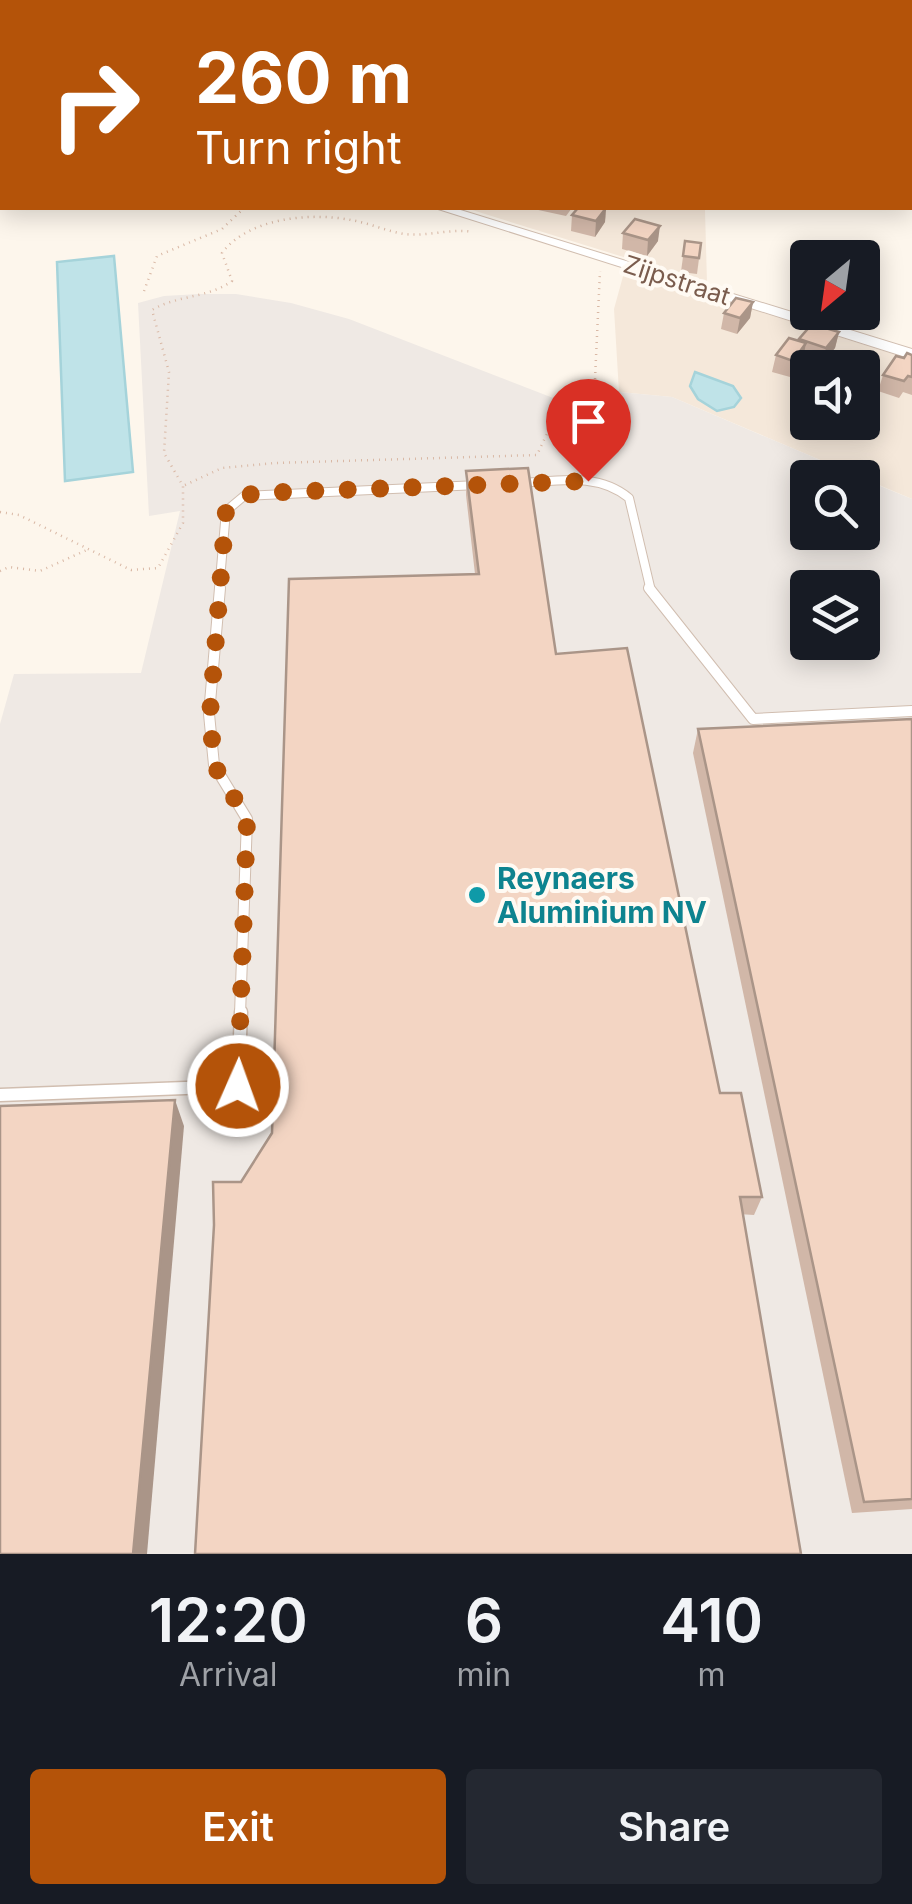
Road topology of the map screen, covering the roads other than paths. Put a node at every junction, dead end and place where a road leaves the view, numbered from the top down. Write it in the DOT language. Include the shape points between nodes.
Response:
graph roads {
  1 [pos="449,210"];
  2 [pos="912,354"];
  3 [pos="490,484"];
  4 [pos="510,484"];
  5 [pos="912,711"];
  6 [pos="0,1095"];
  1 -- 2 [label="street, Zijpstraat"];
  3 -- 6 [label="lane" via="256,493 226,511 210,714 214,765 247,819 238,1086"];
  4 -- 5 [label="lane" via="588,481 620,488 648,587 752,719"];
}
